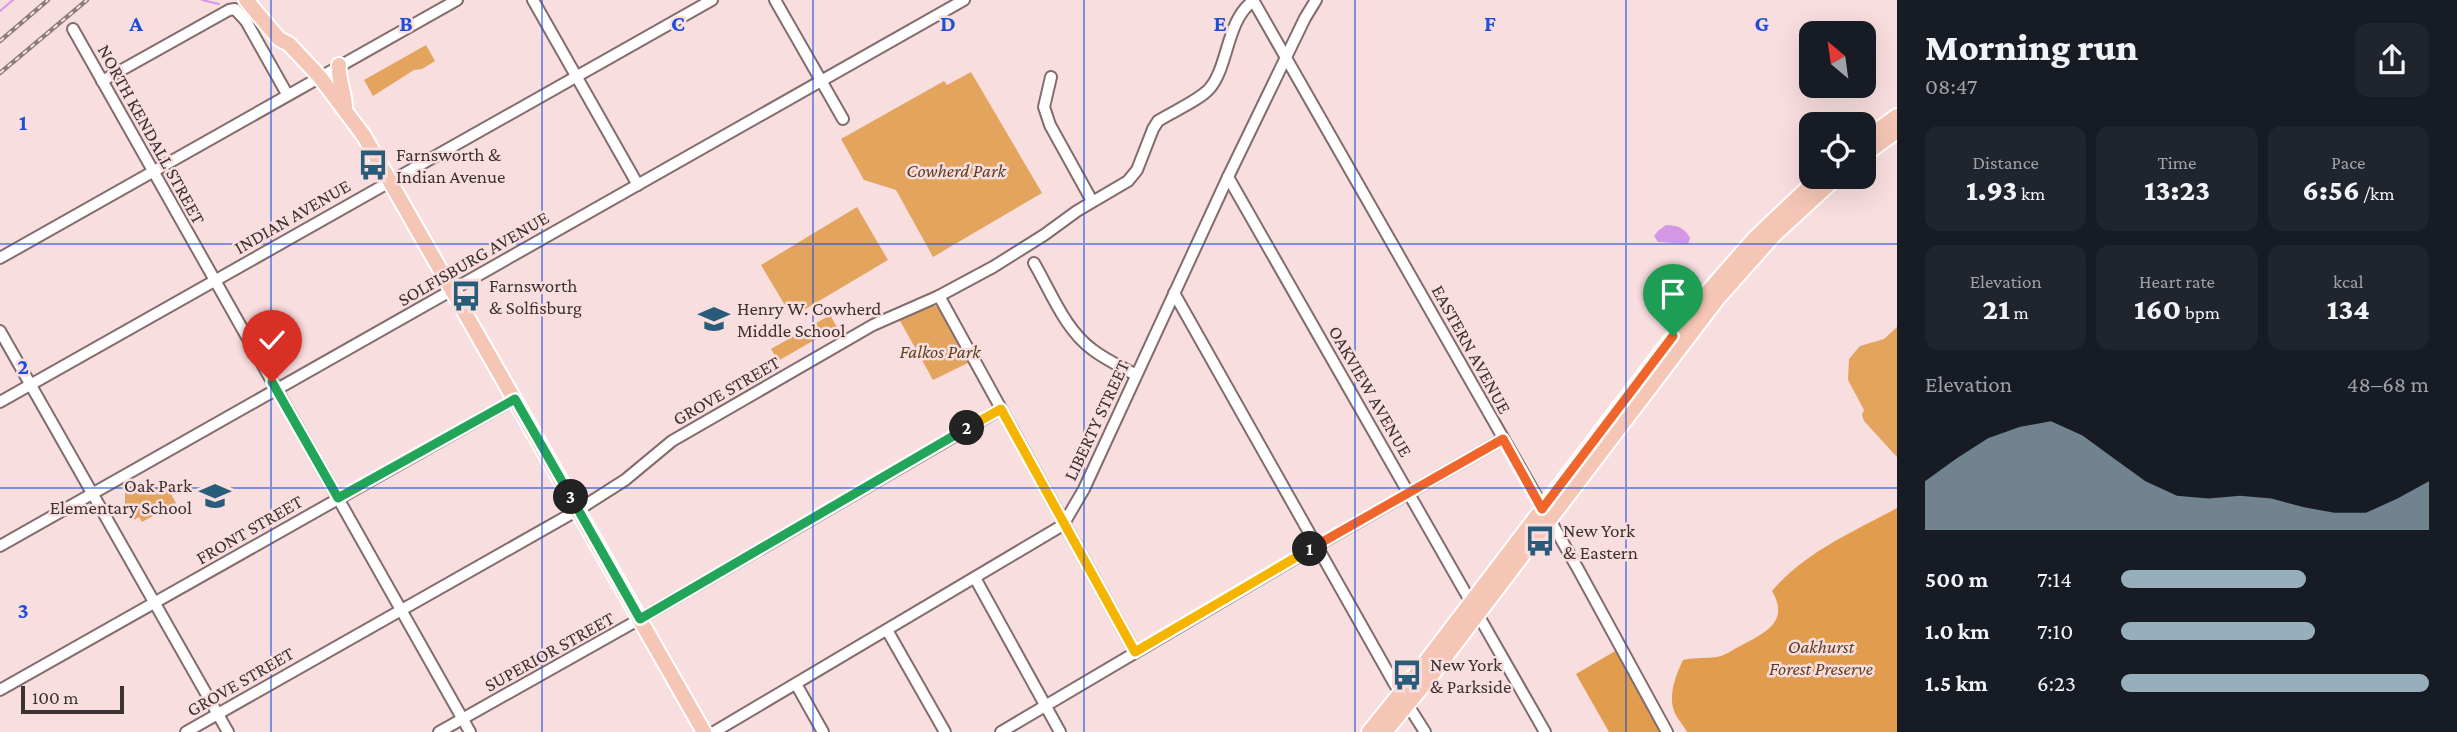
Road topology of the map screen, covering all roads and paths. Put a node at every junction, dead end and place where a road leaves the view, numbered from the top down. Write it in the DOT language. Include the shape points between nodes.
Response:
graph roads {
  1 [pos="246,0"];
  2 [pos="258,0"];
  3 [pos="457,0"];
  4 [pos="533,0"];
  5 [pos="712,0"];
  6 [pos="775,0"];
  7 [pos="964,0"];
  8 [pos="1253,0"];
  9 [pos="1316,0"];
  10 [pos="265,16"];
  11 [pos="73,29"];
  12 [pos="1286,56"];
  13 [pos="340,65"];
  14 [pos="318,76"];
  15 [pos="576,76"];
  16 [pos="1051,77"];
  17 [pos="102,81"];
  18 [pos="822,81"];
  19 [pos="287,94"];
  20 [pos="345,108"];
  21 [pos="1897,116"];
  22 [pos="843,119"];
  23 [pos="1876,131"];
  24 [pos="1897,131"];
  25 [pos="1876,146"];
  26 [pos="153,172"];
  27 [pos="1228,177"];
  28 [pos="391,180"];
  29 [pos="638,185"];
  30 [pos="1806,189"];
  31 [pos="1824,189"];
  32 [pos="1092,201"];
  33 [pos="0,258"];
  34 [pos="1034,263"];
  35 [pos="214,281"];
  36 [pos="453,289"];
  37 [pos="1174,293"];
  38 [pos="939,296"];
  39 [pos="0,331"];
  40 [pos="1136,375"];
  41 [pos="31,385"];
  42 [pos="276,390"];
  43 [pos="515,399"];
  44 [pos="0,402"];
  45 [pos="1001,409"];
  46 [pos="1503,439"];
  47 [pos="92,493"];
  48 [pos="1409,494"];
  49 [pos="338,498"];
  50 [pos="578,510"];
  51 [pos="1546,514"];
  52 [pos="1063,525"];
  53 [pos="0,546"];
  54 [pos="1316,546"];
  55 [pos="975,578"];
  56 [pos="155,603"];
  57 [pos="1474,609"];
  58 [pos="402,610"];
  59 [pos="640,619"];
  60 [pos="887,630"];
  61 [pos="1135,652"];
  62 [pos="796,684"];
  63 [pos="0,690"];
  64 [pos="1404,700"];
  65 [pos="1046,705"];
  66 [pos="218,714"];
  67 [pos="463,719"];
  68 [pos="186,732"];
  69 [pos="228,732"];
  70 [pos="439,732"];
  71 [pos="470,732"];
  72 [pos="704,732"];
  73 [pos="714,732"];
  74 [pos="823,732"];
  75 [pos="945,732"];
  76 [pos="1001,732"];
  77 [pos="1060,732"];
  78 [pos="1369,732"];
  79 [pos="1385,732"];
  80 [pos="1425,732"];
  81 [pos="1545,732"];
  82 [pos="1667,732"];
  1 -- 10 [label="main road"];
  2 -- 10 [label="main road"];
  3 -- 13 [label="street"];
  4 -- 15 [label="street"];
  5 -- 15 [label="street, INDIAN AVENUE"];
  6 -- 18 [label="street"];
  7 -- 18 [label="street, SOLFISBURG AVENUE"];
  8 -- 12 [label="street, EASTERN AVENUE"];
  8 -- 32 [label="street, GROVE STREET" via="1238,19 1210,89 1158,121 1128,181"];
  9 -- 12 [label="street, LIBERTY STREET"];
  10 -- 14 [label="main road" via="279,39"];
  11 -- 17 [label="street, NORTH KENDALL STREET"];
  12 -- 27 [label="street, LIBERTY STREET"];
  12 -- 46 [label="street, EASTERN AVENUE"];
  13 -- 14 [label="street"];
  13 -- 20 [label="main road"];
  14 -- 19 [label="street"];
  14 -- 20 [label="main road"];
  15 -- 28 [label="street, INDIAN AVENUE"];
  15 -- 29 [label="street"];
  16 -- 32 [label="street" via="1044,107"];
  17 -- 19 [label="street" via="235,9"];
  17 -- 26 [label="street, NORTH KENDALL STREET"];
  18 -- 22 [label="street"];
  18 -- 29 [label="street, SOLFISBURG AVENUE"];
  19 -- 26 [label="street"];
  20 -- 28 [label="main road"];
  21 -- 23 [label="main road"];
  24 -- 25 [label="main road"];
  26 -- 33 [label="street"];
  26 -- 35 [label="street, NORTH KENDALL STREET"];
  27 -- 37 [label="street, LIBERTY STREET"];
  27 -- 48 [label="street, OAKVIEW AVENUE"];
  28 -- 35 [label="street, INDIAN AVENUE"];
  28 -- 36 [label="main road"];
  29 -- 36 [label="street, SOLFISBURG AVENUE"];
  30 -- 51 [label="main road" via="1722,274"];
  31 -- 51 [label="main road" via="1775,234 1718,298"];
  32 -- 38 [label="street, GROVE STREET" via="1044,235"];
  34 -- 40 [label="street" via="1082,341"];
  35 -- 41 [label="street, INDIAN AVENUE"];
  35 -- 42 [label="street, NORTH KENDALL STREET"];
  36 -- 42 [label="street, SOLFISBURG AVENUE"];
  36 -- 43 [label="main road"];
  37 -- 40 [label="street, LIBERTY STREET"];
  37 -- 54 [label="street"];
  38 -- 45 [label="street"];
  38 -- 50 [label="street, GROVE STREET" via="873,325 672,440 625,480"];
  39 -- 41 [label="street"];
  40 -- 52 [label="street, LIBERTY STREET"];
  41 -- 44 [label="street, INDIAN AVENUE"];
  41 -- 47 [label="street"];
  42 -- 47 [label="street, SOLFISBURG AVENUE"];
  42 -- 49 [label="street, NORTH KENDALL STREET"];
  43 -- 49 [label="street, FRONT STREET"];
  43 -- 50 [label="main road"];
  45 -- 52 [label="street"];
  45 -- 59 [label="street, SUPERIOR STREET"];
  46 -- 48 [label="street"];
  46 -- 51 [label="street, EASTERN AVENUE"];
  47 -- 53 [label="street, SOLFISBURG AVENUE"];
  47 -- 56 [label="street"];
  48 -- 54 [label="street"];
  48 -- 57 [label="street, OAKVIEW AVENUE"];
  49 -- 56 [label="street, FRONT STREET"];
  49 -- 58 [label="street, NORTH KENDALL STREET"];
  50 -- 58 [label="street, GROVE STREET"];
  50 -- 59 [label="main road"];
  51 -- 57 [label="main road"];
  51 -- 82 [label="street, EASTERN AVENUE"];
  52 -- 55 [label="street, LIBERTY STREET"];
  52 -- 61 [label="street"];
  54 -- 61 [label="street"];
  54 -- 64 [label="street"];
  55 -- 60 [label="street, LIBERTY STREET"];
  55 -- 65 [label="street"];
  56 -- 63 [label="street, FRONT STREET"];
  56 -- 66 [label="street"];
  57 -- 64 [label="main road"];
  57 -- 81 [label="street, OAKVIEW AVENUE"];
  58 -- 66 [label="street, GROVE STREET"];
  58 -- 67 [label="street, NORTH KENDALL STREET"];
  59 -- 67 [label="street, SUPERIOR STREET"];
  59 -- 72 [label="main road"];
  60 -- 62 [label="street, LIBERTY STREET"];
  60 -- 75 [label="street"];
  61 -- 65 [label="street"];
  62 -- 73 [label="street, LIBERTY STREET"];
  62 -- 74 [label="street"];
  64 -- 78 [label="main road"];
  64 -- 79 [label="main road"];
  64 -- 80 [label="street"];
  65 -- 76 [label="street"];
  65 -- 77 [label="street"];
  66 -- 68 [label="street, GROVE STREET"];
  66 -- 69 [label="street"];
  67 -- 70 [label="street, SUPERIOR STREET"];
  67 -- 71 [label="street, NORTH KENDALL STREET"];
}
